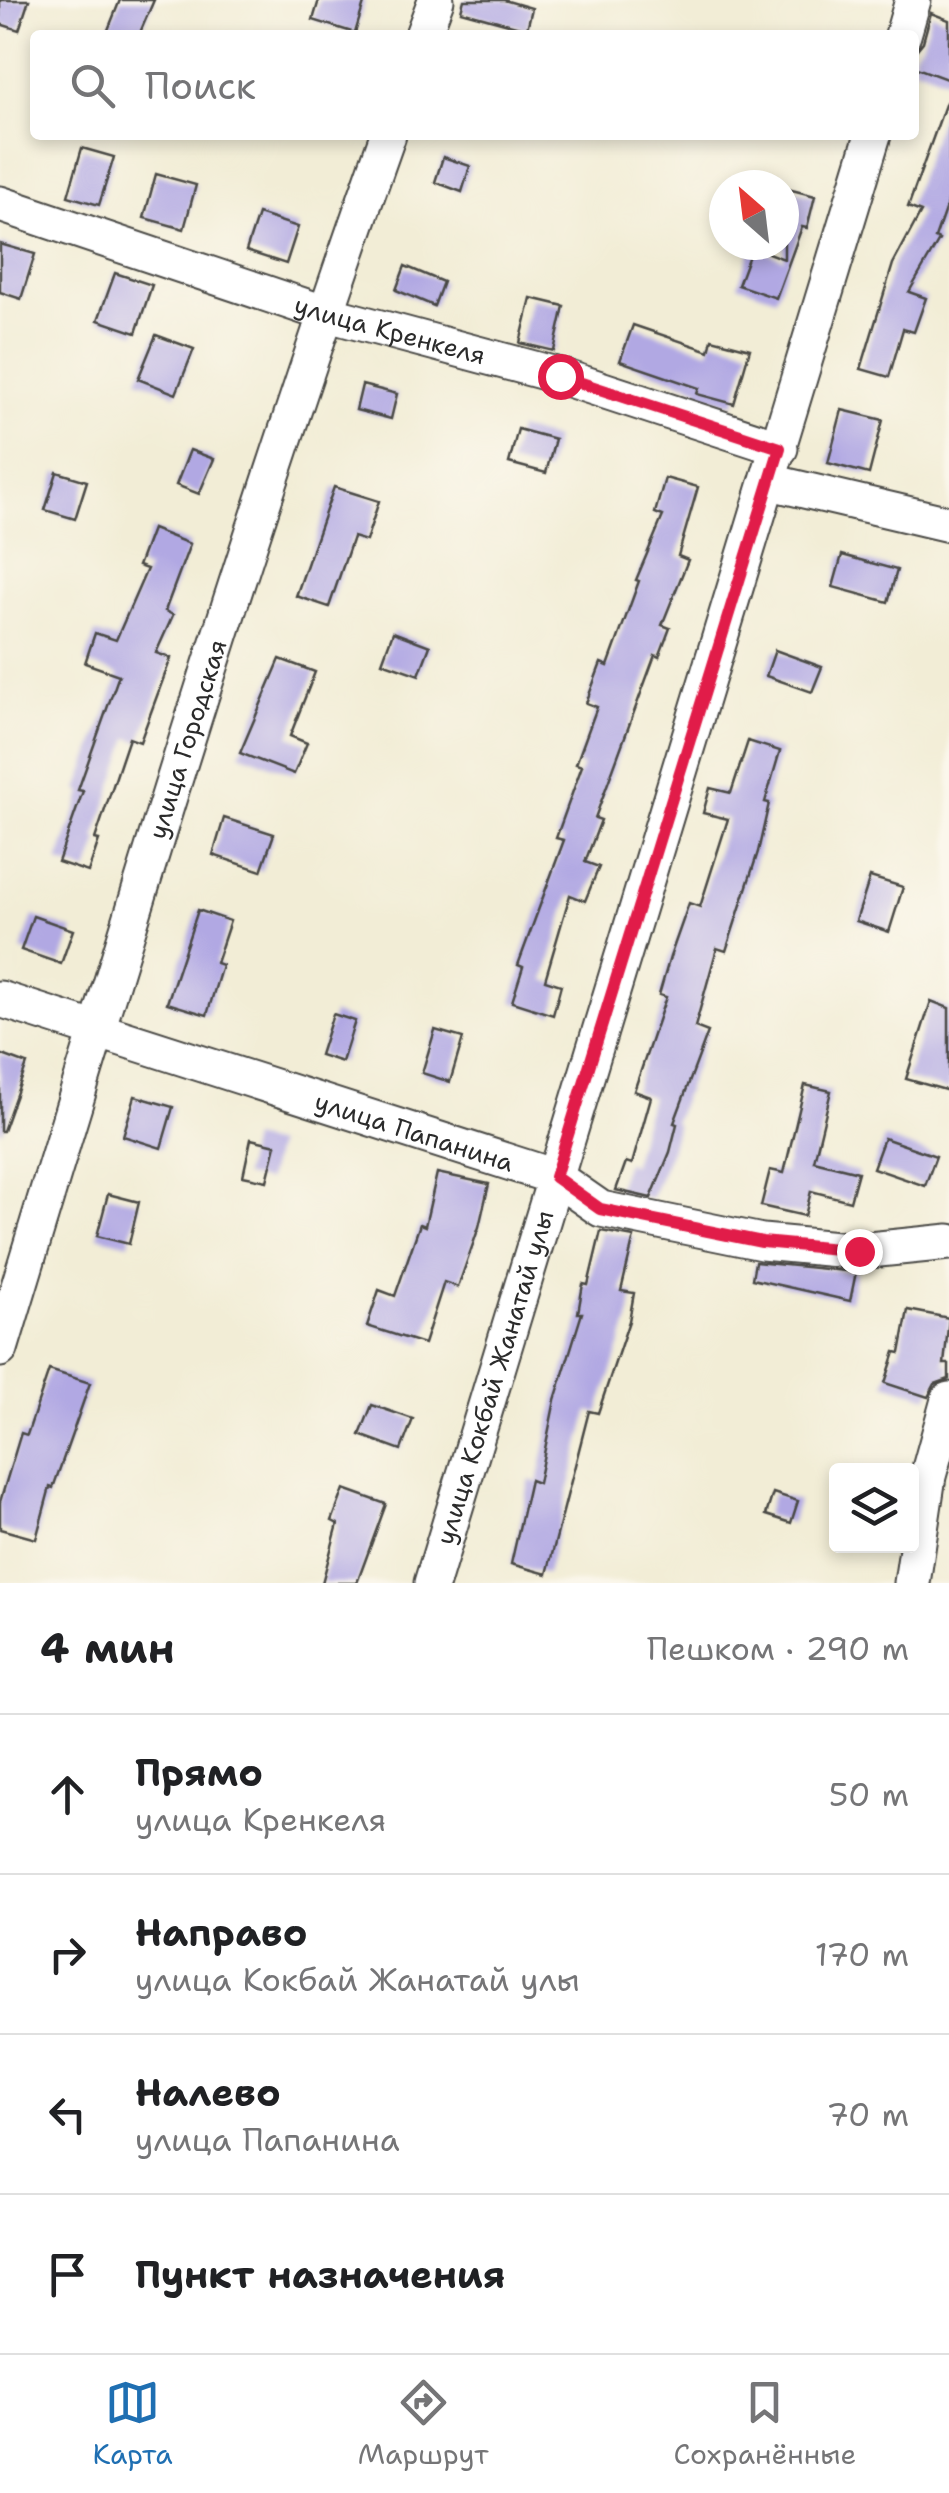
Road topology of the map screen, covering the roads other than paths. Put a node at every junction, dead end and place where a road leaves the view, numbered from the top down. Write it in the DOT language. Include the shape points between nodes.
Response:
graph roads {
  1 [pos="436,0"];
  2 [pos="913,0"];
  3 [pos="425,30"];
  4 [pos="904,30"];
  5 [pos="386,140"];
  6 [pos="872,140"];
  7 [pos="0,204"];
  8 [pos="324,313"];
  9 [pos="780,448"];
  10 [pos="770,482"];
  11 [pos="949,524"];
  12 [pos="0,999"];
  13 [pos="97,1028"];
  14 [pos="555,1177"];
  15 [pos="949,1242"];
  16 [pos="0,1349"];
  17 [pos="949,1400"];
  18 [pos="432,1583"];
  19 [pos="912,1583"];
  1 -- 3 [label="street"];
  2 -- 4 [label="street"];
  5 -- 8 [label="street, улица Городская"];
  6 -- 9 [label="street, улица Кокбай Жанатай улы"];
  7 -- 8 [label="street, улица Кренкеля"];
  8 -- 9 [label="street, улица Кренкеля" via="560,376"];
  8 -- 13 [label="street, улица Городская"];
  9 -- 10 [label="street, улица Кокбай Жанатай улы"];
  10 -- 11 [label="street"];
  10 -- 14 [label="street, улица Кокбай Жанатай улы"];
  12 -- 13 [label="street, улица Папанина"];
  13 -- 14 [label="street, улица Папанина"];
  13 -- 16 [label="street, улица Городская"];
  14 -- 15 [label="street, улица Папанина" via="600,1209 762,1242 859,1251"];
  14 -- 18 [label="street, улица Кокбай Жанатай улы"];
  17 -- 19 [label="street" via="928,1476"];
}
